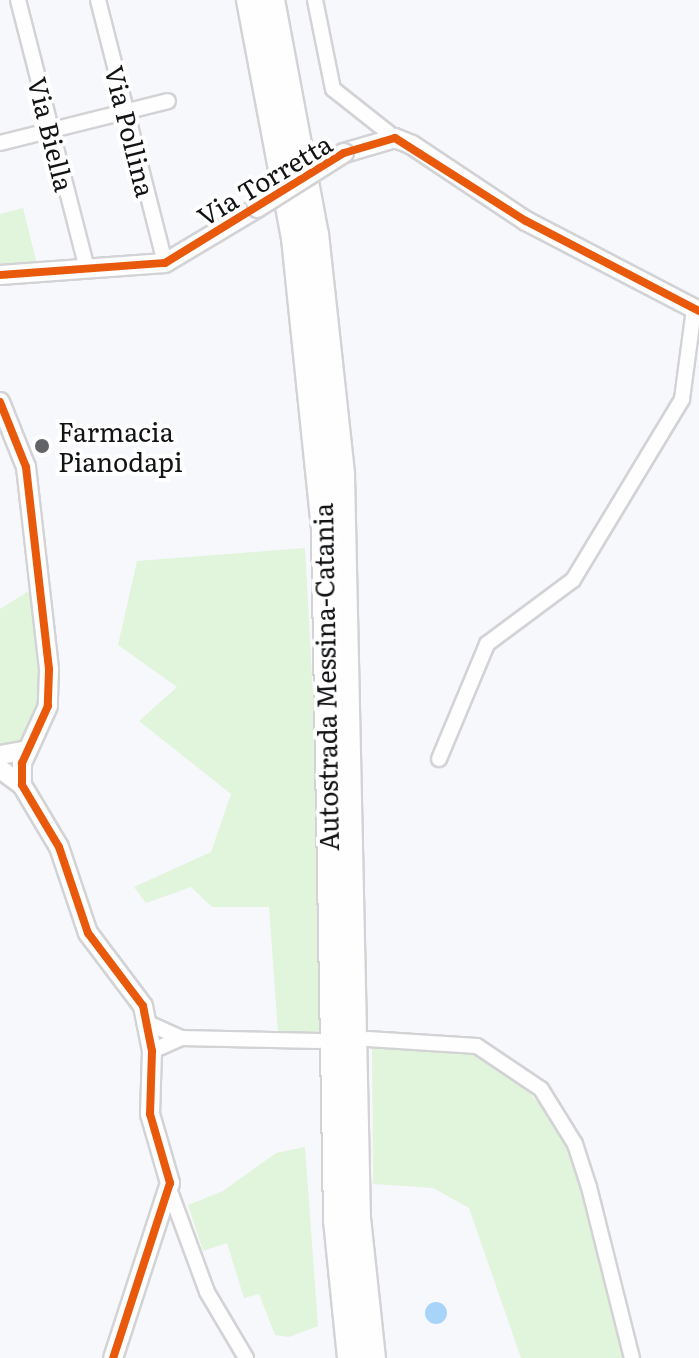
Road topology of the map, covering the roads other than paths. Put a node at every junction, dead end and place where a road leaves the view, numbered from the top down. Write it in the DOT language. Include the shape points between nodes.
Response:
graph roads {
  1 [pos="18,0"];
  2 [pos="98,0"];
  3 [pos="249,0"];
  4 [pos="272,0"];
  5 [pos="315,0"];
  6 [pos="168,101"];
  7 [pos="126,111"];
  8 [pos="51,130"];
  9 [pos="395,138"];
  10 [pos="0,143"];
  11 [pos="165,263"];
  12 [pos="87,269"];
  13 [pos="0,275"];
  14 [pos="697,310"];
  15 [pos="0,402"];
  16 [pos="0,755"];
  17 [pos="25,757"];
  18 [pos="439,759"];
  19 [pos="0,767"];
  20 [pos="22,785"];
  21 [pos="150,1024"];
  22 [pos="181,1038"];
  23 [pos="368,1039"];
  24 [pos="319,1041"];
  25 [pos="152,1051"];
  26 [pos="171,1194"];
  27 [pos="113,1358"];
  28 [pos="246,1358"];
  29 [pos="350,1358"];
  30 [pos="373,1358"];
  31 [pos="632,1358"];
  1 -- 8 [label="street, Via Biella"];
  2 -- 7 [label="street, Via Pollina"];
  3 -- 29 [label="highway, Autostrada Messina-Catania" via="294,238 324,530 336,1220"];
  4 -- 30 [label="highway, Autostrada Messina-Catania" via="316,234 342,475 358,1202"];
  5 -- 9 [label="street, Via Torretta" via="333,89"];
  6 -- 7 [label="street"];
  7 -- 8 [label="street"];
  7 -- 11 [label="street, Via Pollina"];
  8 -- 10 [label="street"];
  8 -- 12 [label="street, Via Biella"];
  9 -- 11 [label="street, Via Torretta, bridge" via="344,153"];
  9 -- 14 [label="street, Via Torretta" via="526,221"];
  11 -- 12 [label="street, Via Torretta"];
  12 -- 13 [label="street, Via Torretta"];
  14 -- 18 [label="street" via="682,399 573,580 487,644"];
  15 -- 17 [label="street" via="26,467 49,670 48,706"];
  16 -- 17 [label="street"];
  17 -- 19 [label="street"];
  17 -- 20 [label="street"];
  19 -- 20 [label="street"];
  20 -- 21 [label="street" via="59,847 83,923"];
  21 -- 22 [label="street"];
  21 -- 25 [label="street"];
  22 -- 24 [label="street"];
  22 -- 25 [label="street"];
  23 -- 31 [label="street" via="477,1046 541,1089 575,1144 613,1261"];
  25 -- 26 [label="street" via="150,1114"];
  26 -- 27 [label="street" via="141,1255"];
  26 -- 28 [label="street" via="207,1292"];
}
